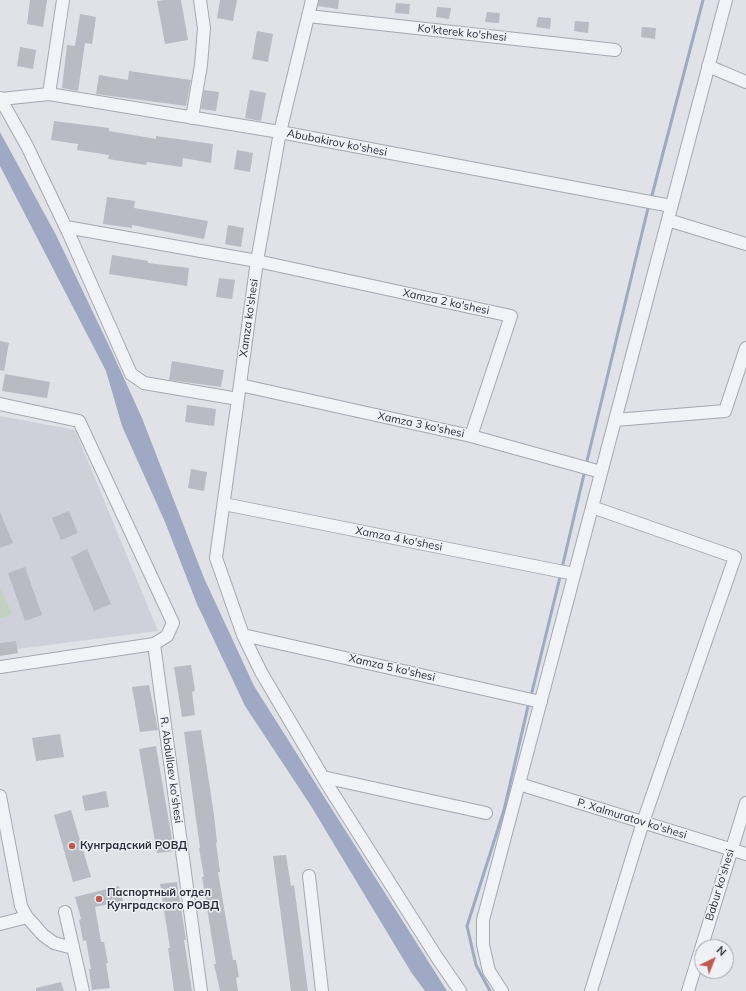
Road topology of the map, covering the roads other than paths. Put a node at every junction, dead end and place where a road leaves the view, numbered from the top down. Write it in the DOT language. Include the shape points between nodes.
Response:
graph roads {
  1 [pos="63,0"];
  2 [pos="200,0"];
  3 [pos="312,0"];
  4 [pos="726,0"];
  5 [pos="308,16"];
  6 [pos="616,50"];
  7 [pos="708,66"];
  8 [pos="746,82"];
  9 [pos="49,94"];
  10 [pos="0,99"];
  11 [pos="192,118"];
  12 [pos="280,132"];
  13 [pos="671,206"];
  14 [pos="668,220"];
  15 [pos="66,227"];
  16 [pos="746,244"];
  17 [pos="257,261"];
  18 [pos="746,348"];
  19 [pos="240,385"];
  20 [pos="238,399"];
  21 [pos="0,404"];
  22 [pos="615,420"];
  23 [pos="471,436"];
  24 [pos="601,472"];
  25 [pos="224,504"];
  26 [pos="592,507"];
  27 [pos="574,574"];
  28 [pos="243,635"];
  29 [pos="154,644"];
  30 [pos="0,667"];
  31 [pos="541,702"];
  32 [pos="323,776"];
  33 [pos="519,784"];
  34 [pos="0,796"];
  35 [pos="746,802"];
  36 [pos="486,813"];
  37 [pos="643,822"];
  38 [pos="731,850"];
  39 [pos="746,854"];
  40 [pos="309,876"];
  41 [pos="64,912"];
  42 [pos="27,917"];
  43 [pos="0,924"];
  44 [pos="73,948"];
  45 [pos="83,991"];
  46 [pos="201,991"];
  47 [pos="322,991"];
  48 [pos="460,991"];
  49 [pos="502,991"];
  50 [pos="592,991"];
  51 [pos="688,991"];
  1 -- 9 [label="street"];
  2 -- 11 [label="street" via="204,28"];
  3 -- 5 [label="street, Xamza ko'shesi"];
  4 -- 7 [label="street"];
  5 -- 6 [label="street, Ko'kterek ko'shesi"];
  5 -- 12 [label="street, Xamza ko'shesi"];
  7 -- 8 [label="street"];
  7 -- 13 [label="street"];
  9 -- 10 [label="street, Abubakirov ko'shesi"];
  9 -- 11 [label="street, Abubakirov ko'shesi"];
  10 -- 15 [label="street" via="27,146"];
  11 -- 12 [label="street, Abubakirov ko'shesi"];
  12 -- 13 [label="street, Abubakirov ko'shesi"];
  12 -- 17 [label="street, Xamza ko'shesi"];
  13 -- 14 [label="street"];
  14 -- 16 [label="street"];
  14 -- 22 [label="street"];
  15 -- 17 [label="street"];
  15 -- 20 [label="street" via="131,374 144,383"];
  17 -- 19 [label="street, Xamza ko'shesi"];
  17 -- 23 [label="street, Xamza 2 ko'shesi" via="511,316"];
  18 -- 22 [label="street" via="725,411"];
  19 -- 20 [label="street, Xamza ko'shesi"];
  19 -- 23 [label="street, Xamza 3 ko'shesi"];
  20 -- 25 [label="street, Xamza ko'shesi"];
  21 -- 29 [label="street" via="80,421 173,623 167,636"];
  22 -- 24 [label="street"];
  23 -- 24 [label="street, Xamza 3 ko'shesi"];
  24 -- 26 [label="street"];
  25 -- 27 [label="street, Xamza 4 ko'shesi"];
  25 -- 28 [label="street, Xamza ko'shesi" via="216,558"];
  26 -- 27 [label="street"];
  26 -- 37 [label="street" via="734,557"];
  27 -- 31 [label="street"];
  28 -- 31 [label="street, Xamza 5 ko'shesi"];
  28 -- 32 [label="street, Xamza ko'shesi" via="261,672"];
  29 -- 30 [label="street"];
  29 -- 46 [label="street, R. Abdullaev ko'shesi"];
  31 -- 33 [label="street"];
  32 -- 36 [label="street"];
  32 -- 48 [label="street, Xamza ko'shesi"];
  33 -- 37 [label="street, P. Xalmuratov ko'shesi"];
  33 -- 49 [label="street" via="483,920 483,945 489,970"];
  34 -- 42 [label="street" via="21,906"];
  35 -- 38 [label="street, Babur ko'shesi"];
  37 -- 38 [label="street, P. Xalmuratov ko'shesi"];
  37 -- 50 [label="street"];
  38 -- 39 [label="street, P. Xalmuratov ko'shesi"];
  38 -- 51 [label="street, Babur ko'shesi"];
  40 -- 47 [label="street"];
  41 -- 44 [label="street"];
  42 -- 43 [label="street"];
  42 -- 44 [label="street" via="54,943"];
  44 -- 45 [label="street"];
}
